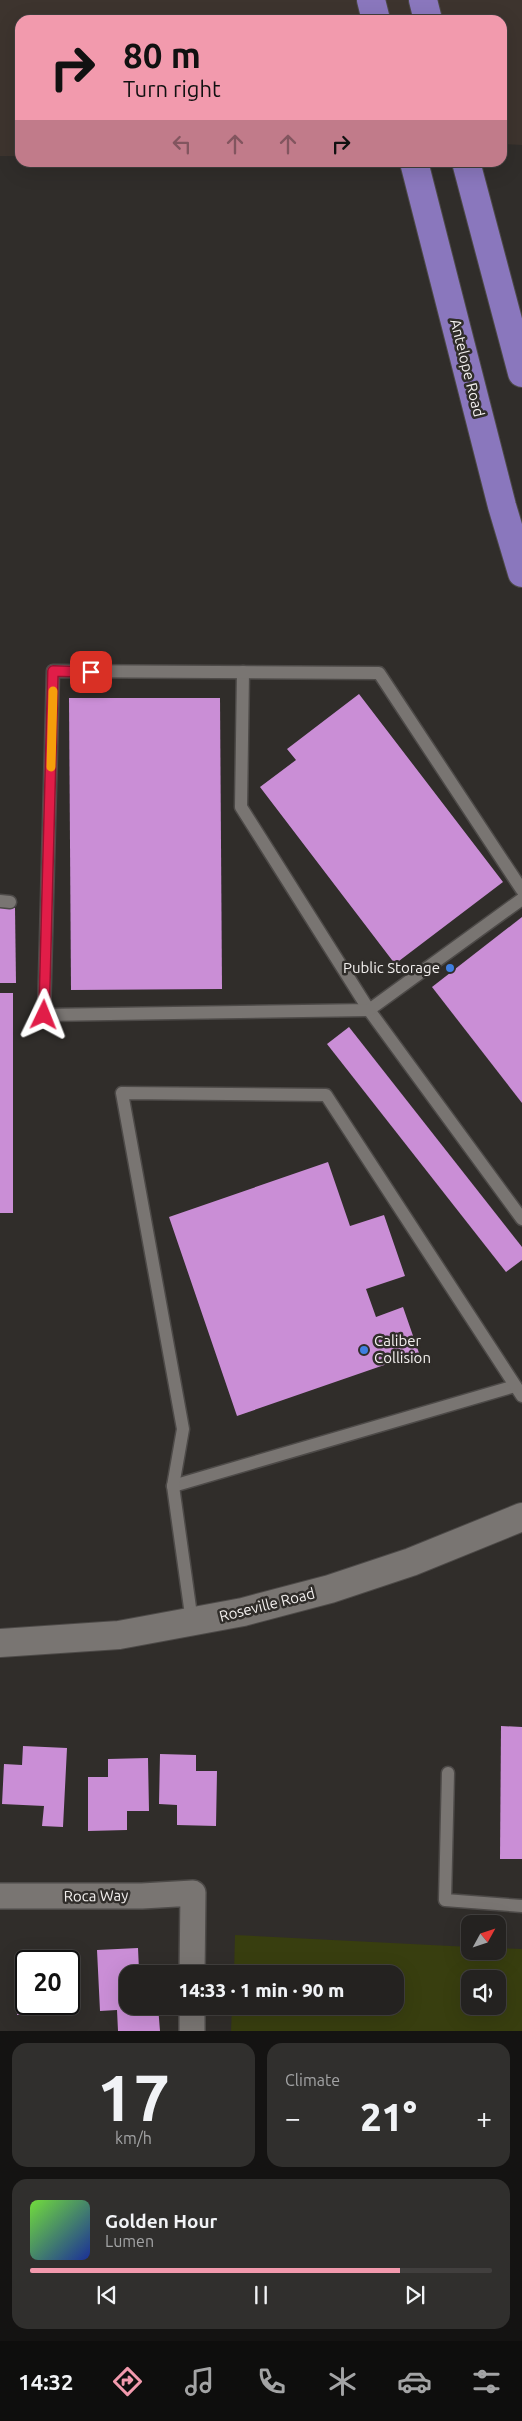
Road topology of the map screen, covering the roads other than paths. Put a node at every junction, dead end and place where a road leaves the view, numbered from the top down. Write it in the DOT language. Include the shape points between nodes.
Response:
graph roads {
  1 [pos="371,0"];
  2 [pos="423,0"];
  3 [pos="375,15"];
  4 [pos="427,15"];
  5 [pos="415,167"];
  6 [pos="467,167"];
  7 [pos="519,361"];
  8 [pos="522,574"];
  9 [pos="242,672"];
  10 [pos="522,890"];
  11 [pos="522,899"];
  12 [pos="369,1010"];
  13 [pos="522,1219"];
  14 [pos="518,1391"];
  15 [pos="173,1486"];
  16 [pos="522,1517"];
  17 [pos="192,1622"];
  18 [pos="0,1643"];
  19 [pos="448,1773"];
  20 [pos="0,1896"];
  21 [pos="522,1906"];
  22 [pos="192,1965"];
  23 [pos="192,2015"];
  24 [pos="192,2031"];
  1 -- 3 [label="main road"];
  2 -- 4 [label="main road"];
  5 -- 8 [label="main road, Antelope Road"];
  6 -- 7 [label="main road"];
  9 -- 10 [label="lane" via="379,673"];
  9 -- 12 [label="lane" via="241,807"];
  9 -- 12 [label="lane" via="53,671 44,1015"];
  11 -- 12 [label="lane"];
  12 -- 13 [label="lane"];
  14 -- 15 [label="lane"];
  14 -- 15 [label="lane" via="326,1095 122,1093 183,1428"];
  15 -- 17 [label="lane"];
  16 -- 17 [label="main road, Roseville Road" via="411,1562 330,1589"];
  17 -- 18 [label="main road, Roseville Road" via="119,1635"];
  19 -- 21 [label="lane" via="445,1900"];
  20 -- 22 [label="street, Roca Way" via="193,1893"];
  23 -- 24 [label="street"];
}
